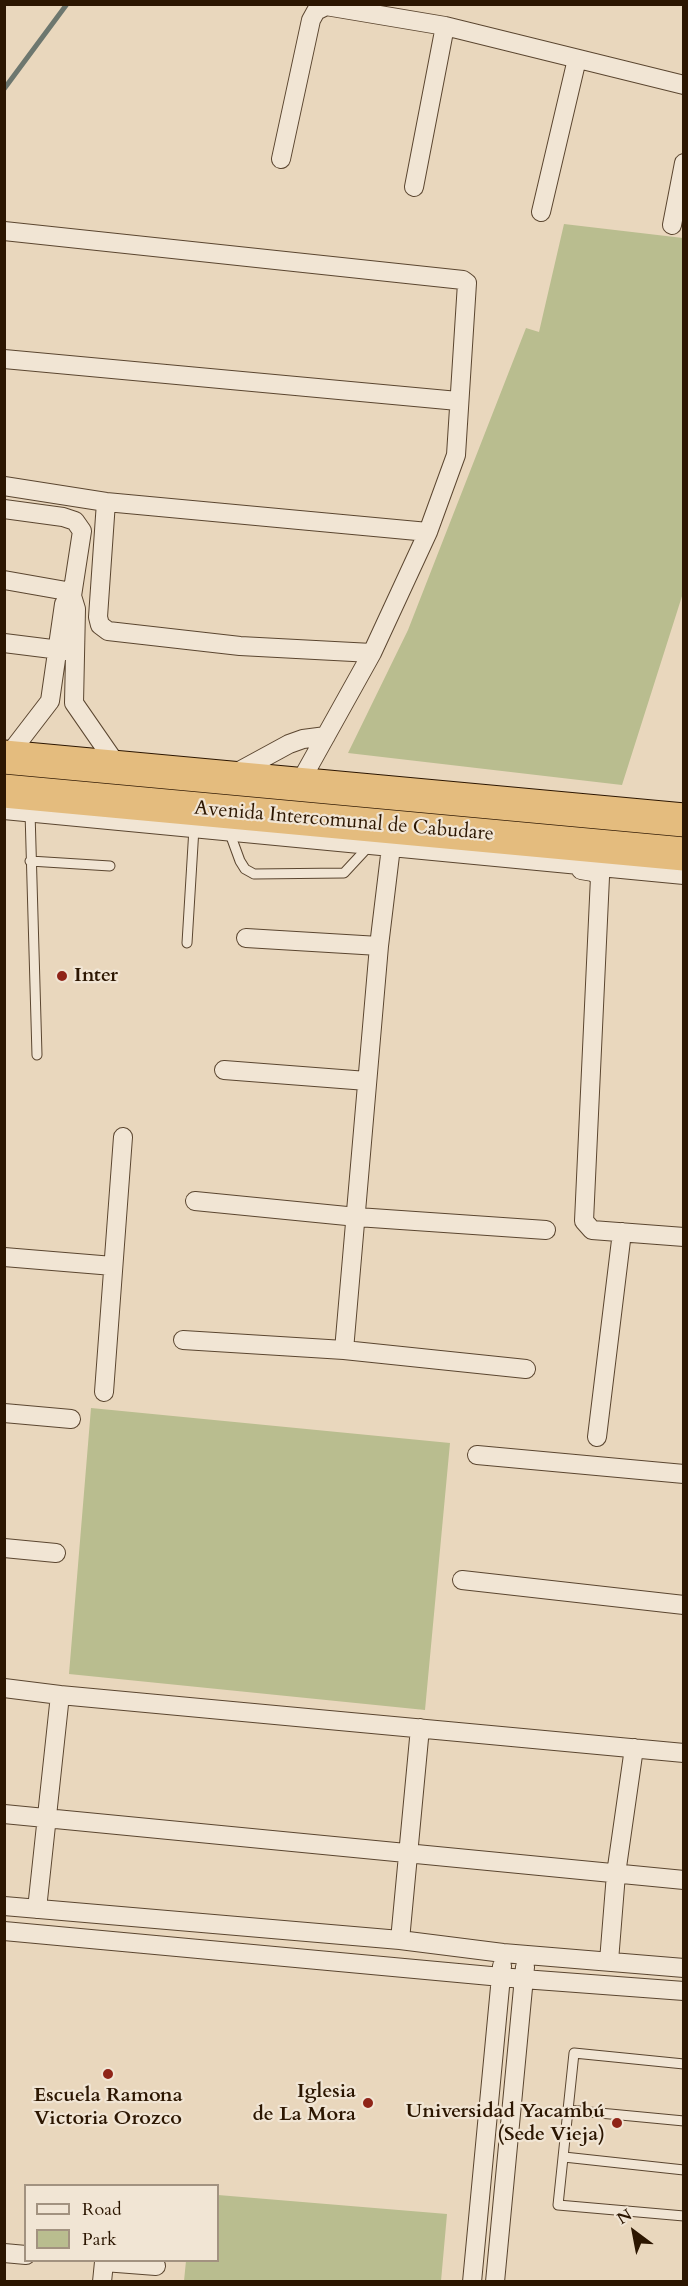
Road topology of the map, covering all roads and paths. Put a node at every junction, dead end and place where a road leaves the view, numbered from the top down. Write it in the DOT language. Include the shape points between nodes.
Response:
graph roads {
  1 [pos="445,26"];
  2 [pos="577,59"];
  3 [pos="684,85"];
  4 [pos="281,159"];
  5 [pos="684,163"];
  6 [pos="414,187"];
  7 [pos="541,212"];
  8 [pos="672,225"];
  9 [pos="4,231"];
  10 [pos="4,359"];
  11 [pos="458,401"];
  12 [pos="4,486"];
  13 [pos="106,502"];
  14 [pos="4,509"];
  15 [pos="428,532"];
  16 [pos="4,580"];
  17 [pos="72,594"];
  18 [pos="4,643"];
  19 [pos="65,651"];
  20 [pos="372,653"];
  21 [pos="50,701"];
  22 [pos="74,703"];
  23 [pos="326,736"];
  24 [pos="6,757"];
  25 [pos="119,768"];
  26 [pos="228,778"];
  27 [pos="299,784"];
  28 [pos="4,791"];
  29 [pos="4,810"];
  30 [pos="30,813"];
  31 [pos="684,819"];
  32 [pos="336,822"];
  33 [pos="194,828"];
  34 [pos="229,831"];
  35 [pos="383,849"];
  36 [pos="684,854"];
  37 [pos="30,861"];
  38 [pos="110,866"];
  39 [pos="684,875"];
  40 [pos="246,938"];
  41 [pos="187,943"];
  42 [pos="379,946"];
  43 [pos="37,1055"];
  44 [pos="224,1070"];
  45 [pos="367,1081"];
  46 [pos="123,1137"];
  47 [pos="195,1201"];
  48 [pos="357,1217"];
  49 [pos="546,1230"];
  50 [pos="622,1232"];
  51 [pos="684,1237"];
  52 [pos="4,1257"];
  53 [pos="113,1266"];
  54 [pos="183,1340"];
  55 [pos="344,1350"];
  56 [pos="526,1369"];
  57 [pos="104,1392"];
  58 [pos="4,1413"];
  59 [pos="72,1419"];
  60 [pos="597,1437"];
  61 [pos="477,1455"];
  62 [pos="684,1474"];
  63 [pos="4,1548"];
  64 [pos="56,1552"];
  65 [pos="462,1580"];
  66 [pos="684,1605"];
  67 [pos="4,1688"];
  68 [pos="60,1695"];
  69 [pos="420,1728"];
  70 [pos="634,1748"];
  71 [pos="684,1753"];
  72 [pos="4,1814"];
  73 [pos="46,1818"];
  74 [pos="409,1852"];
  75 [pos="616,1874"];
  76 [pos="684,1880"];
  77 [pos="4,1906"];
  78 [pos="37,1909"];
  79 [pos="4,1931"];
  80 [pos="400,1940"];
  81 [pos="503,1953"];
  82 [pos="527,1953"];
  83 [pos="609,1961"];
  84 [pos="684,1968"];
  85 [pos="500,1976"];
  86 [pos="523,1979"];
  87 [pos="684,1990"];
  88 [pos="684,2064"];
  89 [pos="568,2110"];
  90 [pos="684,2121"];
  91 [pos="564,2157"];
  92 [pos="684,2170"];
  93 [pos="684,2216"];
  94 [pos="4,2253"];
  95 [pos="24,2255"];
  96 [pos="96,2262"];
  97 [pos="108,2262"];
  98 [pos="156,2266"];
  99 [pos="102,2282"];
  100 [pos="472,2282"];
  101 [pos="495,2282"];
  1 -- 2 [label="street"];
  1 -- 4 [label="street" via="327,6 316,11"];
  1 -- 6 [label="street"];
  2 -- 3 [label="street"];
  2 -- 7 [label="street"];
  5 -- 8 [label="street"];
  9 -- 11 [label="street" via="463,280 468,288"];
  10 -- 11 [label="street"];
  11 -- 15 [label="street" via="456,455"];
  12 -- 13 [label="street"];
  13 -- 15 [label="street"];
  13 -- 20 [label="street" via="98,617 100,626 108,631 240,646"];
  14 -- 17 [label="street" via="75,521 82,531"];
  15 -- 20 [label="street"];
  16 -- 17 [label="street"];
  17 -- 19 [label="street" via="76,609"];
  18 -- 19 [label="street"];
  19 -- 21 [label="street"];
  19 -- 22 [label="street"];
  20 -- 23 [label="street"];
  21 -- 22 [label="street"];
  21 -- 24 [label="street"];
  22 -- 25 [label="street"];
  23 -- 26 [label="street" via="289,744"];
  23 -- 27 [label="street"];
  24 -- 25 [label="highway, Avenida Intercomunal de Cabudare"];
  25 -- 26 [label="highway, Avenida Intercomunal de Cabudare"];
  26 -- 27 [label="highway, Avenida Intercomunal de Cabudare"];
  27 -- 31 [label="highway, Avenida Intercomunal de Cabudare"];
  28 -- 32 [label="highway, Avenida Intercomunal de Cabudare"];
  29 -- 30 [label="street"];
  30 -- 33 [label="street"];
  30 -- 37 [label="lane"];
  32 -- 35 [label="highway"];
  32 -- 36 [label="highway, Avenida Intercomunal de Cabudare"];
  33 -- 34 [label="street"];
  33 -- 41 [label="lane"];
  34 -- 35 [label="street"];
  34 -- 35 [label="lane" via="240,861 254,874 335,875"];
  35 -- 39 [label="street"];
  35 -- 42 [label="street"];
  35 -- 50 [label="street" via="598,874 584,1221 592,1230"];
  37 -- 38 [label="lane"];
  37 -- 43 [label="lane"];
  40 -- 42 [label="street"];
  42 -- 45 [label="street"];
  44 -- 45 [label="street"];
  45 -- 48 [label="street"];
  46 -- 53 [label="street"];
  47 -- 48 [label="street"];
  48 -- 49 [label="street"];
  48 -- 55 [label="street"];
  50 -- 51 [label="street"];
  50 -- 60 [label="street"];
  52 -- 53 [label="street"];
  53 -- 57 [label="street"];
  54 -- 55 [label="street"];
  55 -- 56 [label="street"];
  58 -- 59 [label="street"];
  61 -- 62 [label="street"];
  63 -- 64 [label="street"];
  65 -- 66 [label="street"];
  67 -- 68 [label="street"];
  68 -- 69 [label="street"];
  68 -- 73 [label="street"];
  69 -- 70 [label="street"];
  69 -- 74 [label="street"];
  70 -- 71 [label="street"];
  70 -- 75 [label="street"];
  72 -- 73 [label="street"];
  73 -- 74 [label="street"];
  73 -- 78 [label="street"];
  74 -- 75 [label="street"];
  74 -- 80 [label="street"];
  75 -- 76 [label="street"];
  75 -- 83 [label="street"];
  77 -- 78 [label="street"];
  78 -- 80 [label="street"];
  79 -- 85 [label="street"];
  80 -- 81 [label="street"];
  81 -- 82 [label="street"];
  81 -- 85 [label="street"];
  82 -- 83 [label="street"];
  82 -- 86 [label="street"];
  83 -- 84 [label="street"];
  85 -- 86 [label="street"];
  85 -- 100 [label="street"];
  86 -- 87 [label="street"];
  86 -- 101 [label="street"];
  88 -- 89 [label="lane" via="574,2053"];
  89 -- 90 [label="lane"];
  89 -- 91 [label="lane"];
  91 -- 92 [label="lane"];
  91 -- 93 [label="lane" via="558,2205"];
  94 -- 95 [label="street"];
  96 -- 99 [label="street"];
  97 -- 98 [label="street"];
}
